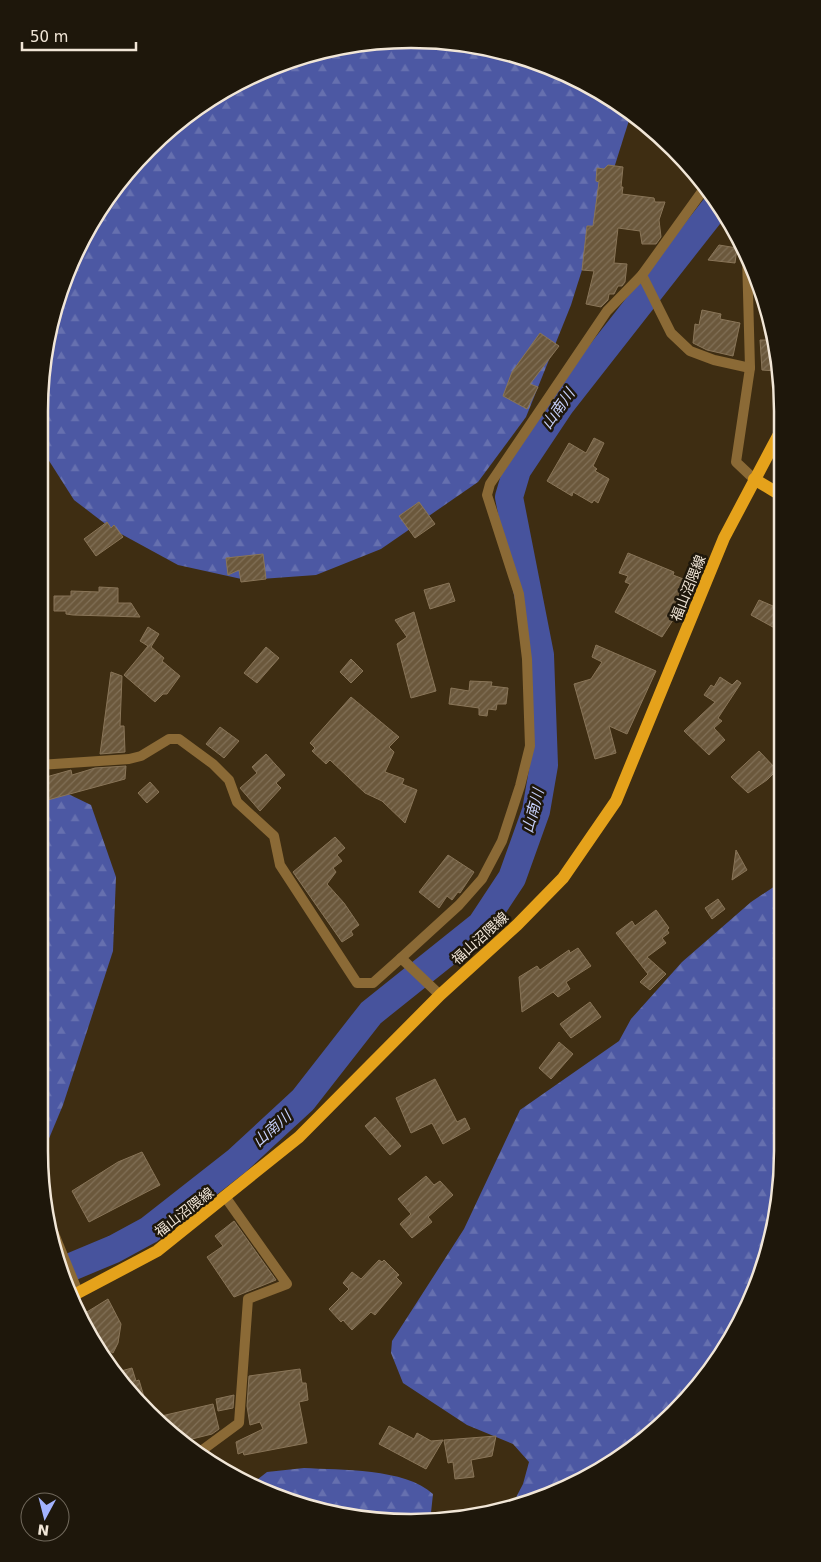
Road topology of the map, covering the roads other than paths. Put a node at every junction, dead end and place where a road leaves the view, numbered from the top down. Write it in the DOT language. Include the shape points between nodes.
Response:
graph roads {
  1 [pos="701,194"];
  2 [pos="747,274"];
  3 [pos="643,279"];
  4 [pos="750,368"];
  5 [pos="774,443"];
  6 [pos="754,479"];
  7 [pos="774,491"];
  8 [pos="48,764"];
  9 [pos="403,960"];
  10 [pos="440,995"];
  11 [pos="226,1198"];
  12 [pos="75,1290"];
  13 [pos="204,1449"];
  1 -- 3 [label="street"];
  2 -- 4 [label="street"];
  3 -- 4 [label="street" via="671,333 690,351"];
  3 -- 9 [label="street" via="607,311 490,484 487,496 519,594 527,659 530,746 502,841 482,879"];
  4 -- 6 [label="street" via="736,462"];
  5 -- 6 [label="main road, 福山沼隈線"];
  6 -- 7 [label="main road"];
  6 -- 10 [label="main road, 福山沼隈線" via="724,538 616,801 563,878"];
  8 -- 9 [label="street" via="129,759 141,756 170,739 179,739 213,764 228,780 237,802 274,836 280,865 357,983 373,983"];
  9 -- 10 [label="street"];
  10 -- 11 [label="main road, 福山沼隈線" via="299,1137"];
  11 -- 12 [label="main road, 福山沼隈線" via="157,1252"];
  11 -- 13 [label="street" via="287,1284 248,1299 239,1423"];
}
